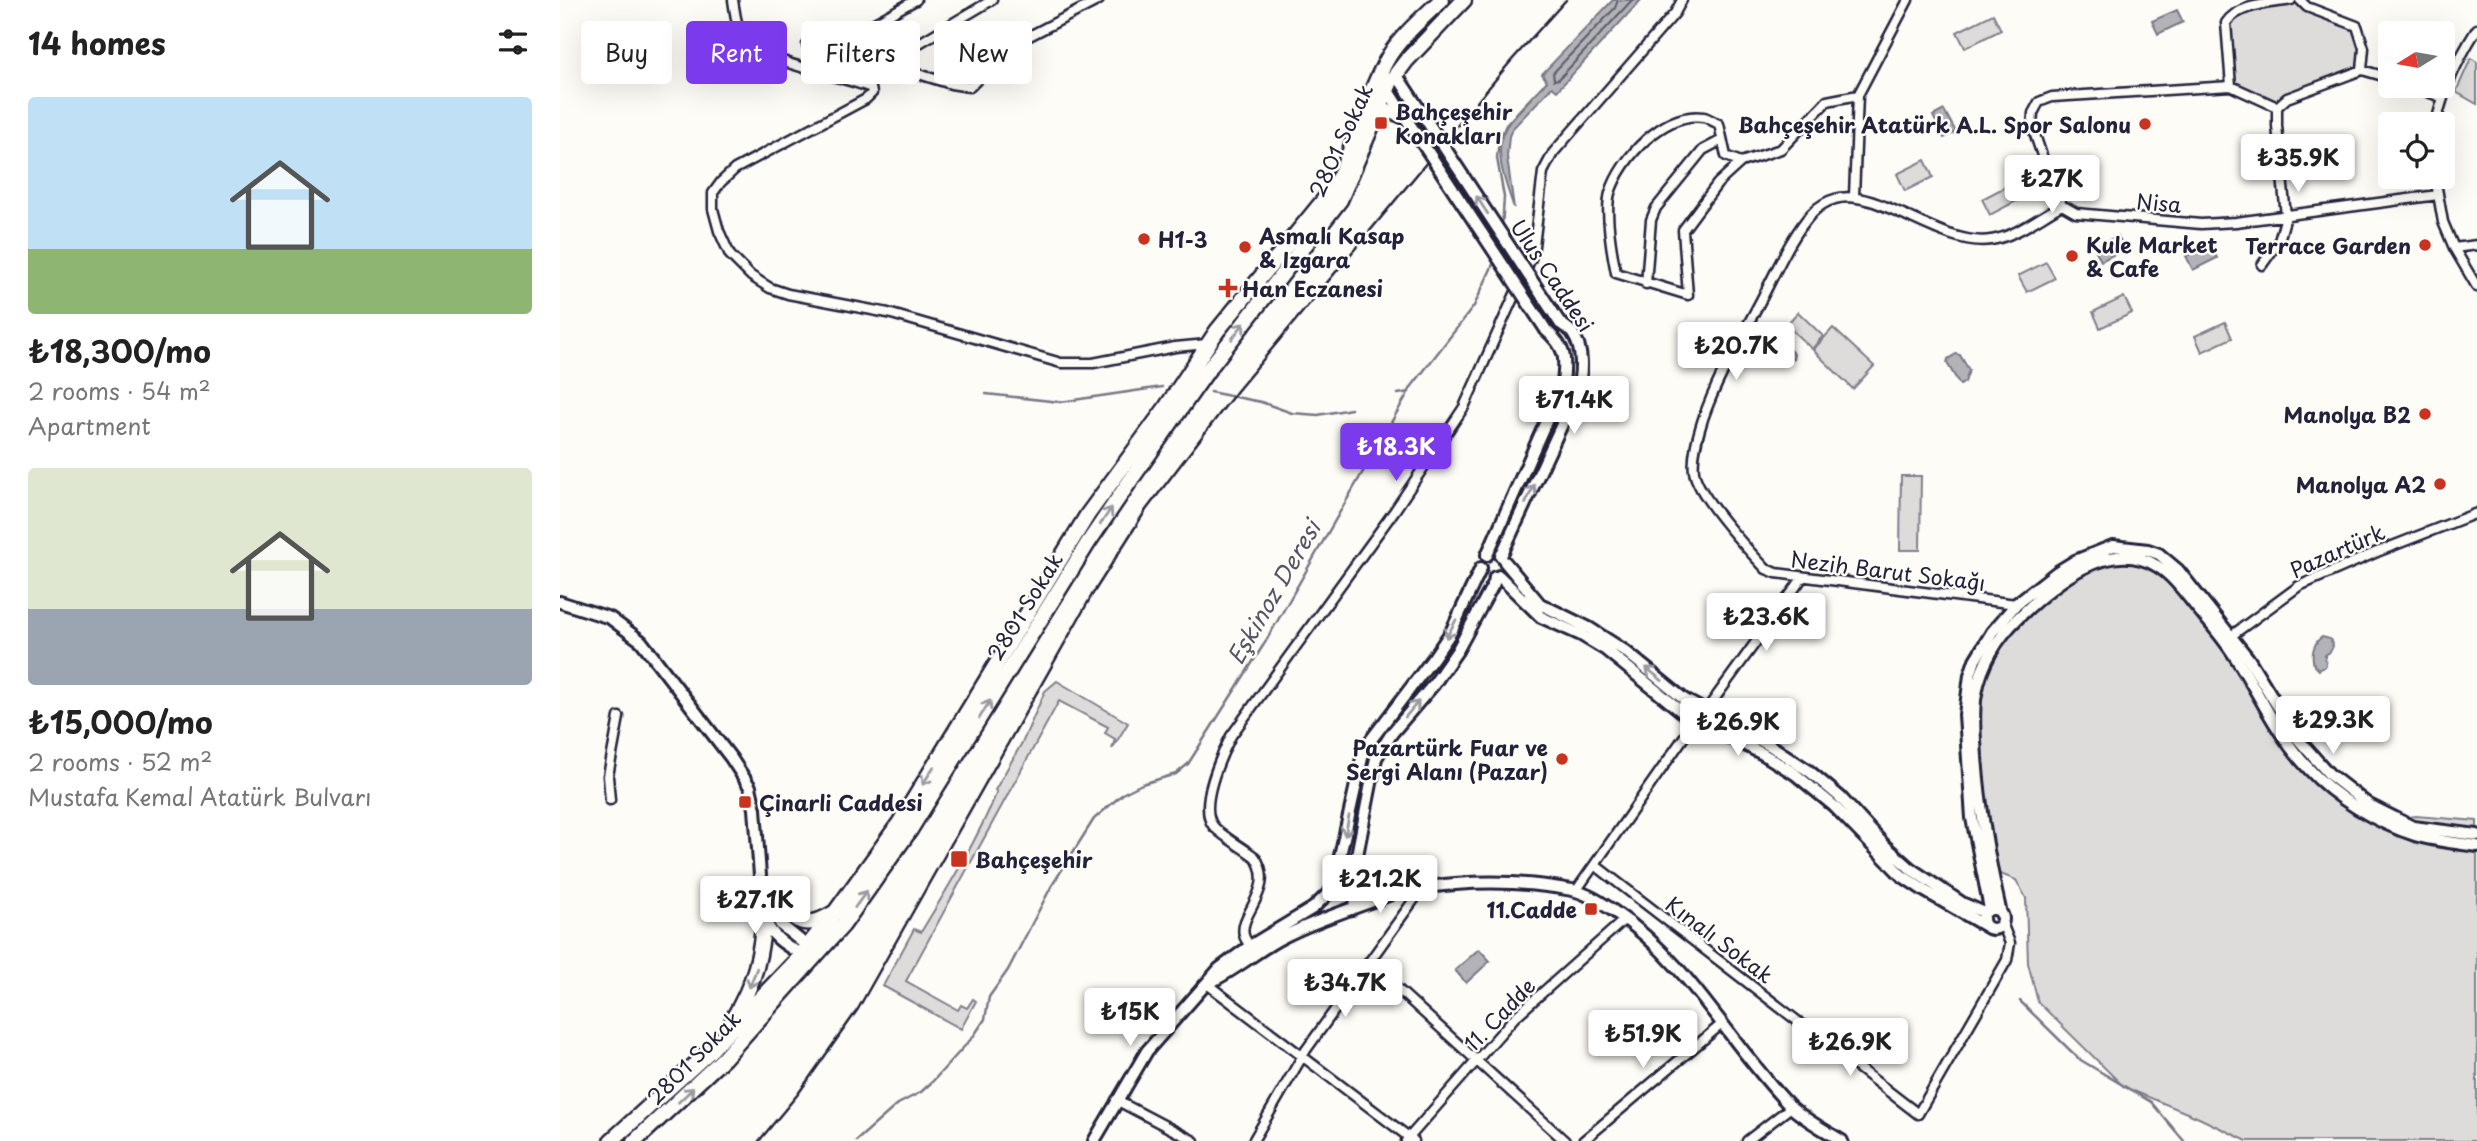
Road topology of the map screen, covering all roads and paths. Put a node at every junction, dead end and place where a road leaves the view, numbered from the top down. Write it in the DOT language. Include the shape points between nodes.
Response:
graph roads {
  1 [pos="733,0"];
  2 [pos="916,0"];
  3 [pos="992,0"];
  4 [pos="1099,0"];
  5 [pos="1441,0"];
  6 [pos="1448,0"];
  7 [pos="1464,0"];
  8 [pos="1682,0"];
  9 [pos="1908,0"];
  10 [pos="2291,0"];
  11 [pos="2300,0"];
  12 [pos="878,21"];
  13 [pos="2477,29"];
  14 [pos="2455,67"];
  15 [pos="2362,70"];
  16 [pos="2378,75"];
  17 [pos="1386,80"];
  18 [pos="2231,86"];
  19 [pos="1858,95"];
  20 [pos="2277,107"];
  21 [pos="1374,117"];
  22 [pos="1405,117"];
  23 [pos="1722,140"];
  24 [pos="1741,162"];
  25 [pos="2437,189"];
  26 [pos="2438,195"];
  27 [pos="1854,196"];
  28 [pos="2062,205"];
  29 [pos="2286,216"];
  30 [pos="2477,244"];
  31 [pos="2454,248"];
  32 [pos="2262,265"];
  33 [pos="1646,284"];
  34 [pos="2477,287"];
  35 [pos="1207,344"];
  36 [pos="1197,385"];
  37 [pos="2477,513"];
  38 [pos="1487,555"];
  39 [pos="1503,559"];
  40 [pos="1481,568"];
  41 [pos="1497,577"];
  42 [pos="1803,577"];
  43 [pos="560,602"];
  44 [pos="2016,604"];
  45 [pos="2028,608"];
  46 [pos="2225,636"];
  47 [pos="1705,712"];
  48 [pos="619,717"];
  49 [pos="1696,720"];
  50 [pos="610,800"];
  51 [pos="2477,835"];
  52 [pos="2477,846"];
  53 [pos="1595,865"];
  54 [pos="1984,886"];
  55 [pos="1423,887"];
  56 [pos="1353,888"];
  57 [pos="762,889"];
  58 [pos="1332,889"];
  59 [pos="1576,891"];
  60 [pos="1397,892"];
  61 [pos="1964,904"];
  62 [pos="764,911"];
  63 [pos="836,911"];
  64 [pos="1347,911"];
  65 [pos="1987,911"];
  66 [pos="2002,918"];
  67 [pos="1625,919"];
  68 [pos="1987,927"];
  69 [pos="1253,949"];
  70 [pos="808,952"];
  71 [pos="1368,962"];
  72 [pos="1207,984"];
  73 [pos="1723,1023"];
  74 [pos="722,1039"];
  75 [pos="1303,1055"];
  76 [pos="1477,1062"];
  77 [pos="1116,1100"];
  78 [pos="1791,1107"];
  79 [pos="1410,1140"];
  80 [pos="611,1141"];
  81 [pos="635,1141"];
  82 [pos="1094,1141"];
  83 [pos="1194,1141"];
  84 [pos="1253,1141"];
  85 [pos="1566,1141"];
  86 [pos="1583,1141"];
  87 [pos="1747,1141"];
  88 [pos="1842,1141"];
  1 -- 35 [label="street" via="743,39 754,48 854,81 871,88 872,93 735,169 713,193 719,231 730,255 751,276 788,294 888,313 1061,363 1093,363"];
  2 -- 12 [label="street"];
  3 -- 4 [label="street" via="894,58 895,67 970,87 1012,45"];
  5 -- 17 [label="main road" via="1392,51"];
  6 -- 17 [label="main road" via="1397,54"];
  7 -- 17 [label="main road, 2801 Sokak"];
  8 -- 69 [label="street" via="1553,153 1543,172 1534,254 1464,407 1222,755 1210,793 1209,818 1260,863 1258,896 1243,931"];
  9 -- 19 [label="street"];
  10 -- 18 [label="street" via="2231,15 2227,23"];
  11 -- 15 [label="street" via="2306,7 2357,26 2364,48"];
  13 -- 14 [label="street"];
  15 -- 16 [label="street"];
  15 -- 20 [label="street" via="2287,98"];
  17 -- 21 [label="main road, 2801 Sokak"];
  17 -- 22 [label="street, Ulus Caddesi"];
  17 -- 35 [label="main road, 2801 Sokak" via="1332,190"];
  39 -- 17 [label="street, Ulus Caddesi, one-way, bridge" via="1577,392 1581,377 1578,345 1417,106"];
  18 -- 20 [label="street"];
  18 -- 28 [label="street" via="2052,97 2039,102 2032,126"];
  19 -- 24 [label="street" via="1827,101 1781,149"];
  19 -- 27 [label="street"];
  20 -- 29 [label="street"];
  21 -- 22 [label="main road" via="1386,112"];
  36 -- 21 [label="main road, 2801 Sokak, one-way" via="1339,200"];
  22 -- 38 [label="street, Ulus Caddesi, bridge" via="1546,330 1560,342 1565,368 1563,383"];
  23 -- 24 [label="street" via="1726,156"];
  23 -- 33 [label="street" via="1703,150 1656,208"];
  23 -- 33 [label="street" via="1718,124 1704,117 1672,121 1653,133 1619,174 1609,195 1616,273"];
  24 -- 33 [label="street" via="1718,183 1683,230 1688,296"];
  25 -- 26 [label="street"];
  26 -- 29 [label="street, Nisa"];
  26 -- 31 [label="street"];
  27 -- 28 [label="street" via="1979,241 2012,233"];
  27 -- 42 [label="street, Nezih Barut Sokağı" via="1831,200 1812,213 1786,253 1703,419 1695,454 1700,490 1754,557 1766,569"];
  28 -- 29 [label="street, Nisa" via="2076,213 2201,223"];
  29 -- 32 [label="street" via="2278,241"];
  30 -- 31 [label="street"];
  31 -- 34 [label="street"];
  35 -- 36 [label="main road" via="1213,350 1199,372"];
  35 -- 63 [label="main road, 2801 Sokak, one-way" via="1166,409 1088,514 900,822"];
  70 -- 36 [label="main road, 2801 Sokak, one-way" via="843,925 910,830 1088,543"];
  37 -- 46 [label="street, Pazartürk" via="2299,586"];
  38 -- 39 [label="street" via="1494,553"];
  38 -- 40 [label="street, Ulus Caddesi"];
  39 -- 41 [label="street, Ulus Caddesi" via="1504,570"];
  47 -- 39 [label="street, one-way" via="1614,644 1540,604"];
  40 -- 41 [label="street" via="1485,575"];
  40 -- 58 [label="street, Ulus Caddesi, one-way" via="1451,632 1364,748"];
  41 -- 49 [label="street" via="1541,617 1606,650"];
  56 -- 41 [label="street, Ulus Caddesi, one-way" via="1376,758 1457,651"];
  42 -- 44 [label="street, Nezih Barut Sokağı"];
  42 -- 47 [label="street"];
  43 -- 57 [label="street" via="610,618 641,641 731,758 750,787"];
  44 -- 45 [label="street"];
  44 -- 46 [label="street" via="2083,557 2113,546 2135,547 2159,554 2178,570"];
  44 -- 54 [label="street" via="1982,647 1966,688 1972,818"];
  45 -- 46 [label="street" via="2078,571 2131,556 2171,576"];
  45 -- 66 [label="street" via="1994,647 1975,703 1983,823"];
  46 -- 51 [label="street" via="2248,658 2298,739 2329,774 2369,805 2413,827"];
  46 -- 52 [label="street" via="2280,733 2326,785 2389,825 2418,836"];
  47 -- 61 [label="street" via="1809,771 1911,869"];
  48 -- 50 [label="street" via="608,776"];
  49 -- 53 [label="street"];
  49 -- 68 [label="street" via="1795,774 1834,806 1901,875"];
  53 -- 59 [label="street"];
  53 -- 66 [label="street, Kınalı Sokak" via="1918,1114 2007,960 2010,943"];
  54 -- 61 [label="street" via="1979,899"];
  54 -- 65 [label="street"];
  55 -- 59 [label="street" via="1490,883"];
  55 -- 60 [label="street"];
  55 -- 71 [label="street"];
  56 -- 58 [label="street" via="1342,883"];
  56 -- 60 [label="street"];
  56 -- 64 [label="street" via="1357,902"];
  57 -- 62 [label="street"];
  57 -- 63 [label="main road" via="795,920 821,920"];
  57 -- 70 [label="street" via="782,926"];
  58 -- 64 [label="street" via="1331,905"];
  58 -- 69 [label="street" via="1313,908"];
  59 -- 67 [label="street"];
  60 -- 64 [label="street"];
  61 -- 65 [label="street"];
  62 -- 70 [label="street" via="768,927 788,947"];
  62 -- 74 [label="main road, one-way" via="761,955 754,978"];
  63 -- 70 [label="main road, 2801 Sokak"];
  64 -- 69 [label="street"];
  65 -- 66 [label="street" via="1997,909"];
  65 -- 68 [label="street" via="1983,919"];
  66 -- 68 [label="street" via="1994,929"];
  67 -- 73 [label="street" via="1682,971"];
  67 -- 76 [label="street, 11. Cadde" via="1514,1018"];
  69 -- 72 [label="street"];
  70 -- 74 [label="main road, 2801 Sokak"];
  81 -- 70 [label="main road, 2801 Sokak, one-way" via="724,1058"];
  71 -- 75 [label="street"];
  71 -- 76 [label="street"];
  72 -- 75 [label="street"];
  72 -- 77 [label="street" via="1147,1051"];
  73 -- 78 [label="street"];
  73 -- 86 [label="street"];
  74 -- 80 [label="main road, 2801 Sokak"];
  75 -- 79 [label="street"];
  75 -- 84 [label="street"];
  76 -- 79 [label="street, 11. Cadde"];
  76 -- 85 [label="street"];
  77 -- 82 [label="street"];
  77 -- 83 [label="street"];
  78 -- 87 [label="street"];
  78 -- 88 [label="street"];
}
